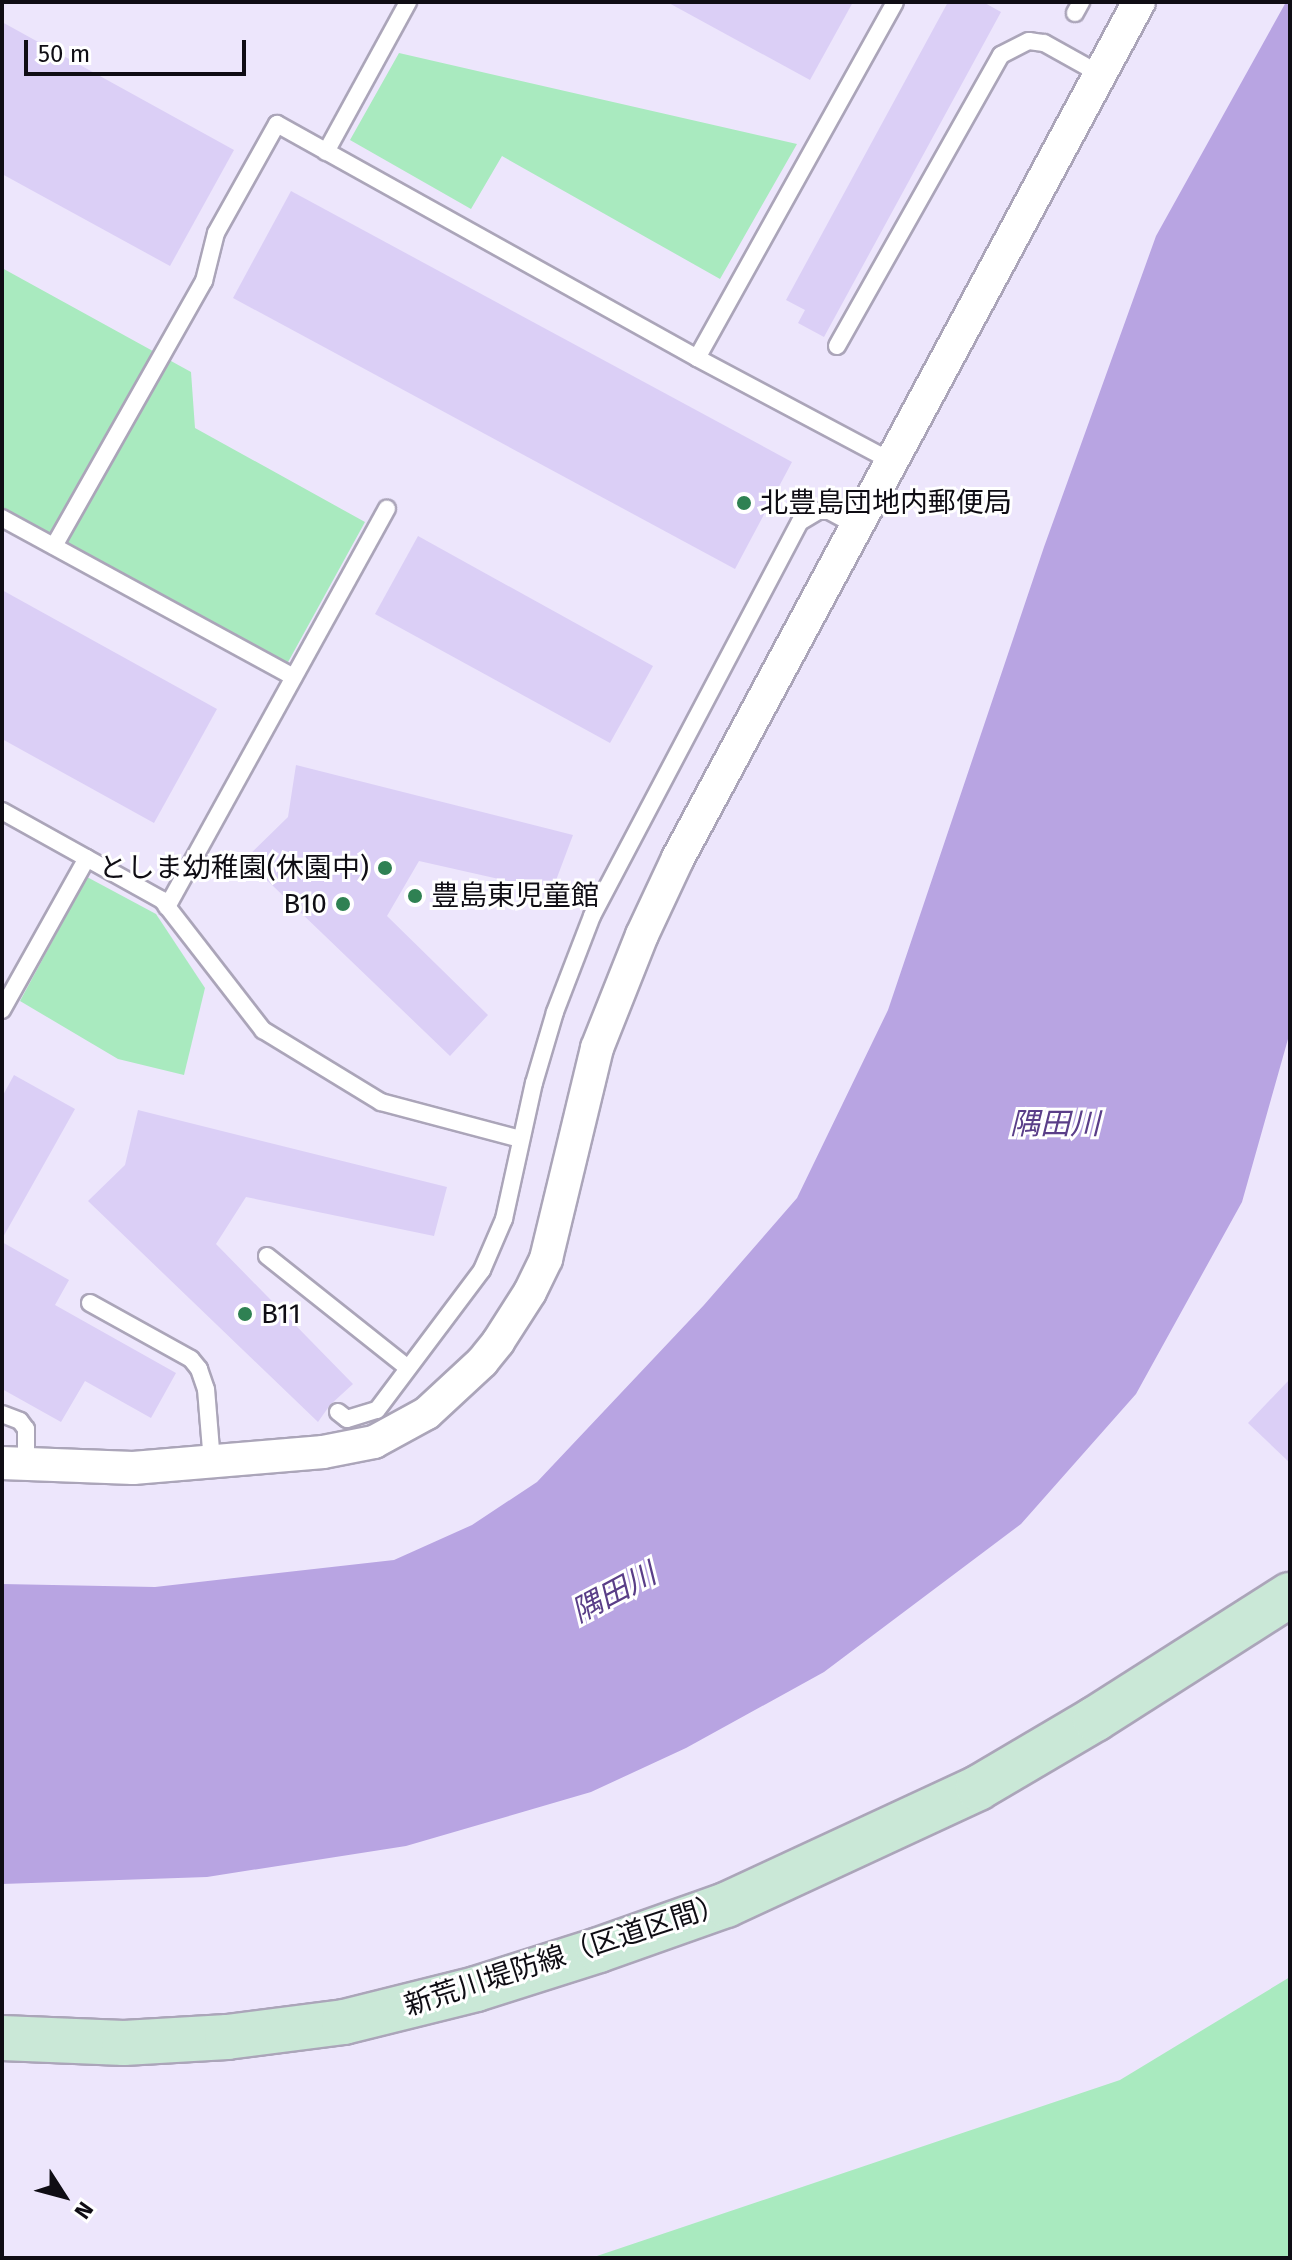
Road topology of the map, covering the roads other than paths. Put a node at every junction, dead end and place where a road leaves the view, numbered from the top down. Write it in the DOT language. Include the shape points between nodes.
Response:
graph roads {
  1 [pos="408,2"];
  2 [pos="895,2"];
  3 [pos="1139,2"];
  4 [pos="1100,74"];
  5 [pos="326,152"];
  6 [pos="837,346"];
  7 [pos="697,358"];
  8 [pos="889,460"];
  9 [pos="387,509"];
  10 [pos="2,518"];
  11 [pos="855,525"];
  12 [pos="54,546"];
  13 [pos="294,677"];
  14 [pos="2,811"];
  15 [pos="87,858"];
  16 [pos="167,907"];
  17 [pos="2,1010"];
  18 [pos="520,1139"];
  19 [pos="267,1256"];
  20 [pos="90,1303"];
  21 [pos="408,1368"];
  22 [pos="338,1412"];
  23 [pos="2,1414"];
  24 [pos="212,1462"];
  25 [pos="14,1464"];
  26 [pos="1290,1595"];
  27 [pos="2,2038"];
  1 -- 5 [label="lane"];
  2 -- 7 [label="lane"];
  3 -- 4 [label="street"];
  4 -- 6 [label="lane" via="1044,43 1029,41 1001,55"];
  4 -- 8 [label="street"];
  5 -- 7 [label="lane"];
  5 -- 12 [label="lane" via="277,124 216,233 204,281"];
  7 -- 8 [label="lane"];
  8 -- 11 [label="street"];
  9 -- 13 [label="lane"];
  10 -- 12 [label="lane"];
  11 -- 18 [label="lane" via="818,511 807,515 793,534 592,916 555,1012"];
  11 -- 24 [label="street" via="642,935 597,1048 546,1259 512,1323 454,1390 402,1430 374,1442 323,1452"];
  12 -- 13 [label="lane"];
  13 -- 16 [label="lane"];
  14 -- 15 [label="lane"];
  15 -- 16 [label="lane"];
  15 -- 17 [label="lane"];
  16 -- 18 [label="lane" via="263,1030 381,1102"];
  18 -- 21 [label="lane" via="504,1219 491,1254"];
  19 -- 21 [label="lane"];
  20 -- 24 [label="lane" via="191,1359 199,1369 206,1389"];
  21 -- 22 [label="lane" via="377,1410 347,1419"];
  23 -- 25 [label="lane" via="26,1429"];
  24 -- 25 [label="street" via="133,1468"];
  26 -- 27 [label="street, 新荒川堤防線（区道区間）" via="978,1788 726,1905 599,1950 476,1989 344,2022 124,2043"];
}
